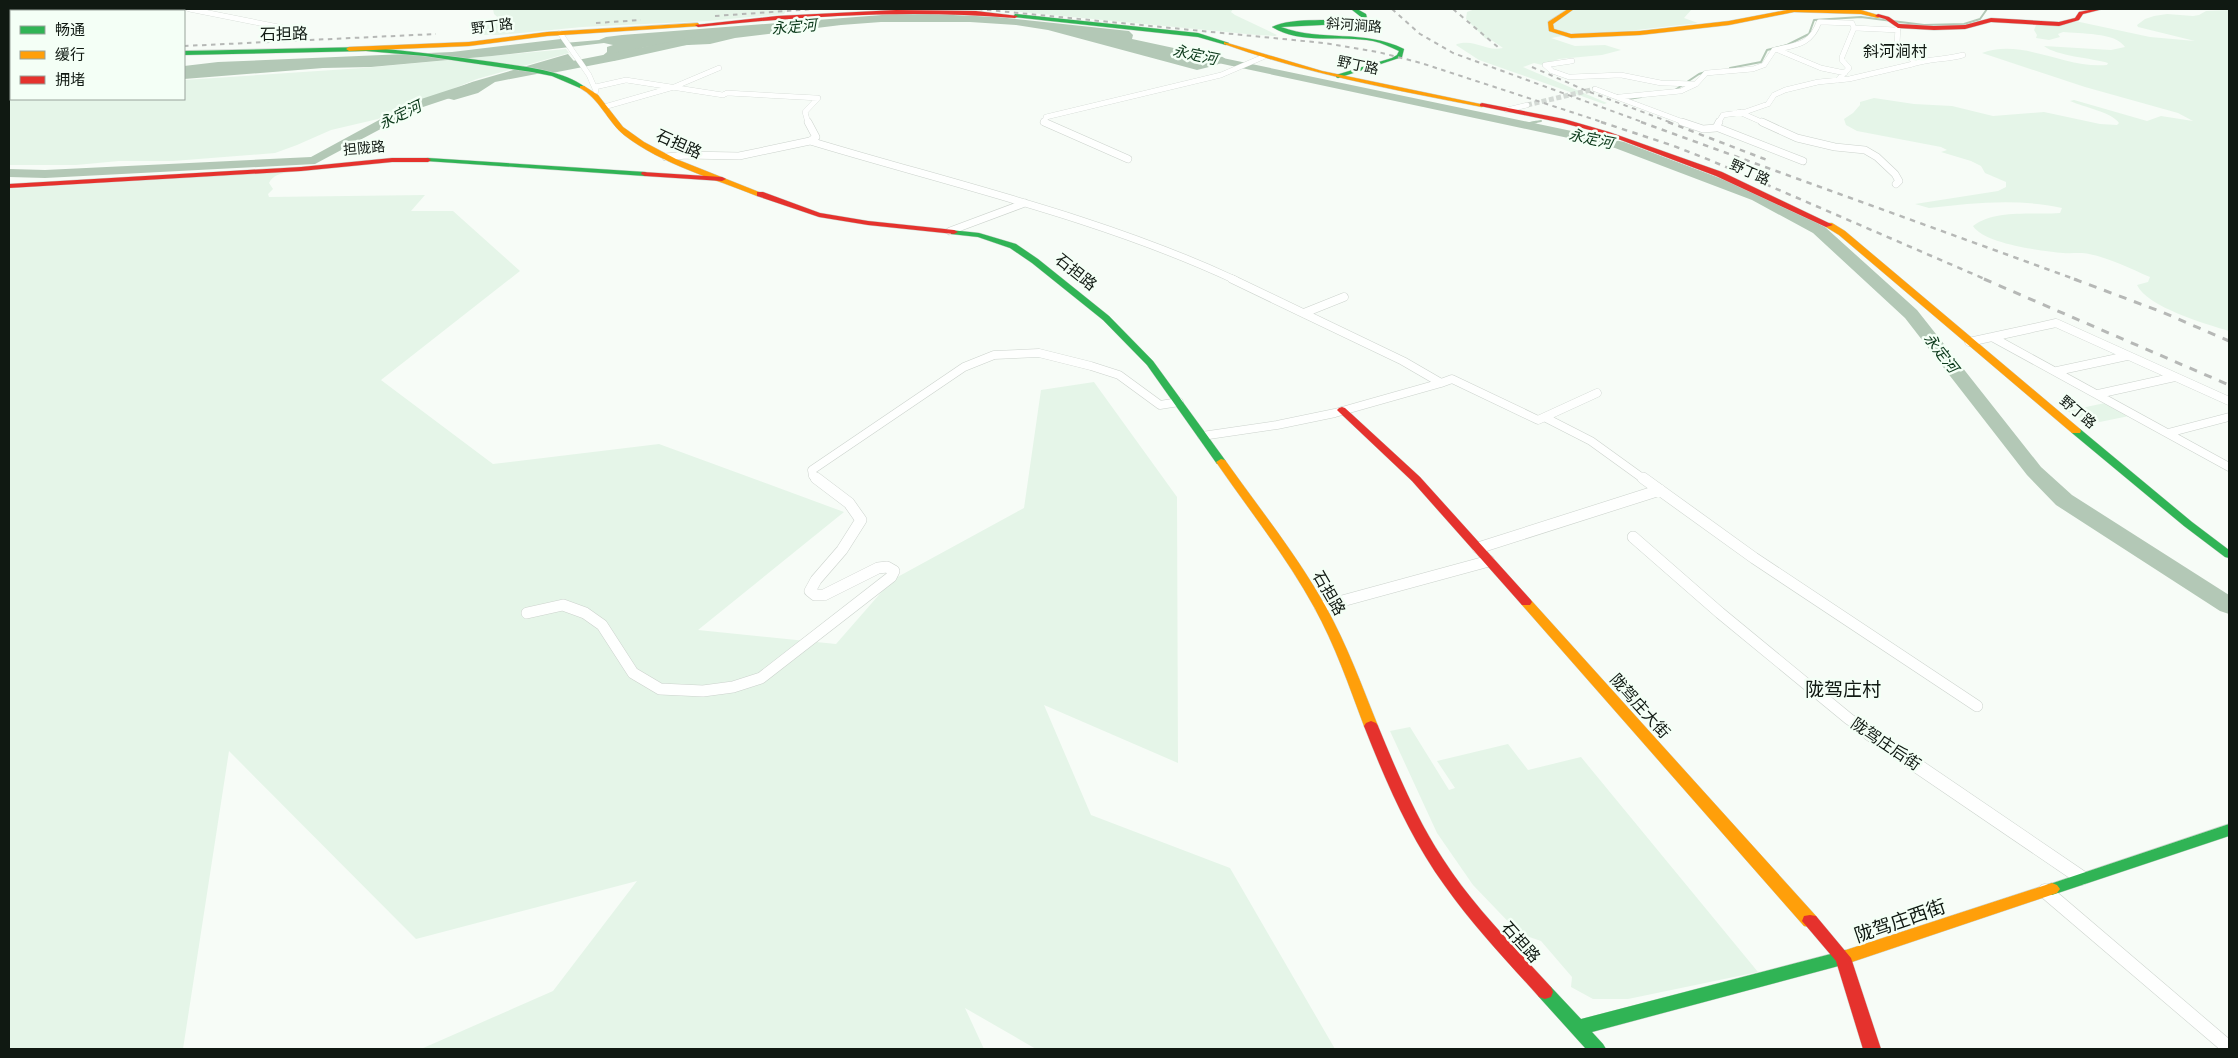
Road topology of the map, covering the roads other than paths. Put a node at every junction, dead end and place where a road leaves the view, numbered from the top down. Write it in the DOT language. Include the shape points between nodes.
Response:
graph roads {
  1 [pos="189,9"];
  2 [pos="1354,9"];
  3 [pos="1571,9"];
  4 [pos="2100,9"];
  5 [pos="790,12"];
  6 [pos="1894,25"];
  7 [pos="1854,28"];
  8 [pos="299,31"];
  9 [pos="561,34"];
  10 [pos="346,49"];
  11 [pos="1777,50"];
  12 [pos="185,53"];
  13 [pos="1963,55"];
  14 [pos="1260,59"];
  15 [pos="1572,61"];
  16 [pos="1913,64"];
  17 [pos="720,68"];
  18 [pos="1845,73"];
  19 [pos="1337,76"];
  20 [pos="1838,80"];
  21 [pos="1694,84"];
  22 [pos="674,87"];
  23 [pos="599,97"];
  24 [pos="1527,105"];
  25 [pos="1507,110"];
  26 [pos="1739,112"];
  27 [pos="1716,127"];
  28 [pos="810,141"];
  29 [pos="666,157"];
  30 [pos="1128,159"];
  31 [pos="1802,161"];
  32 [pos="722,179"];
  33 [pos="1896,184"];
  34 [pos="9,186"];
  35 [pos="1025,203"];
  36 [pos="950,232"];
  37 [pos="1344,297"];
  38 [pos="1304,313"];
  39 [pos="1992,337"];
  40 [pos="1969,342"];
  41 [pos="2127,356"];
  42 [pos="2057,371"];
  43 [pos="2175,377"];
  44 [pos="1441,383"];
  45 [pos="1597,393"];
  46 [pos="2098,394"];
  47 [pos="2229,401"];
  48 [pos="1179,402"];
  49 [pos="1342,410"];
  50 [pos="2229,417"];
  51 [pos="1546,418"];
  52 [pos="2168,433"];
  53 [pos="1202,436"];
  54 [pos="2229,467"];
  55 [pos="1660,490"];
  56 [pos="1633,537"];
  57 [pos="1478,548"];
  58 [pos="2229,555"];
  59 [pos="1489,561"];
  60 [pos="1320,607"];
  61 [pos="527,613"];
  62 [pos="1977,706"];
  63 [pos="2229,830"];
  64 [pos="2082,878"];
  65 [pos="2045,890"];
  66 [pos="1843,958"];
  67 [pos="1577,1028"];
  68 [pos="2229,1048"];
  69 [pos="1597,1049"];
  70 [pos="1872,1049"];
  1 -- 8 [label="street"];
  2 -- 19 [label="main road, 斜河涧路" via="1364,18 1353,22 1275,27 1310,36 1382,41 1402,50 1400,56"];
  3 -- 6 [label="main road" via="1550,23 1551,30 1571,36 1624,35 1729,23 1794,10 1861,12"];
  4 -- 6 [label="main road" via="2081,13 2077,19 2059,24 1991,20 1965,27"];
  5 -- 9 [label="main road, 野丁路" via="696,25"];
  5 -- 14 [label="main road, 野丁路" via="927,10 998,14 1198,35 1219,40"];
  6 -- 7 [label="street"];
  6 -- 16 [label="street" via="1897,45 1913,60"];
  7 -- 11 [label="street" via="1852,23 1819,22 1815,34 1800,44"];
  7 -- 18 [label="street" via="1842,57 1849,68"];
  9 -- 10 [label="main road, 野丁路" via="468,44"];
  9 -- 23 [label="street"];
  10 -- 12 [label="main road, 石担路"];
  10 -- 23 [label="main road, 石担路" via="425,54 554,75"];
  11 -- 18 [label="street" via="1821,68"];
  11 -- 21 [label="street" via="1764,65 1706,73"];
  13 -- 16 [label="street" via="1926,59"];
  14 -- 19 [label="main road, 野丁路"];
  14 -- 30 [label="street" via="1230,72 1046,117 1044,123"];
  15 -- 21 [label="street" via="1545,65 1570,77 1614,74 1660,83"];
  16 -- 20 [label="street"];
  17 -- 22 [label="street"];
  18 -- 20 [label="street"];
  19 -- 25 [label="main road, 野丁路"];
  20 -- 26 [label="street" via="1785,90 1774,95 1768,104"];
  21 -- 27 [label="street" via="1688,90 1642,96 1618,97 1597,90 1703,129"];
  22 -- 23 [label="street"];
  22 -- 23 [label="street" via="626,80"];
  22 -- 28 [label="street" via="723,95 727,92 818,98 805,112 816,137"];
  23 -- 29 [label="main road, 石担路" via="624,133"];
  24 -- 25 [label="street"];
  25 -- 40 [label="main road, 野丁路" via="1586,127 1663,152 1826,223 1854,242"];
  26 -- 27 [label="street" via="1723,115"];
  26 -- 33 [label="street" via="1797,138 1865,150 1895,174 1899,181"];
  27 -- 31 [label="street"];
  28 -- 29 [label="street" via="739,156"];
  28 -- 35 [label="street"];
  29 -- 32 [label="main road, 石担路"];
  32 -- 34 [label="main road, 担陇路" via="440,160 392,160 301,169"];
  32 -- 36 [label="main road, 石担路" via="819,215"];
  35 -- 36 [label="street"];
  35 -- 38 [label="street" via="1165,250"];
  36 -- 48 [label="main road, 石担路" via="998,240 1036,261 1124,335"];
  37 -- 38 [label="street"];
  38 -- 44 [label="street"];
  39 -- 40 [label="street"];
  39 -- 41 [label="street" via="2056,323"];
  39 -- 42 [label="street"];
  40 -- 58 [label="main road, 野丁路"];
  41 -- 42 [label="street"];
  41 -- 43 [label="street"];
  42 -- 46 [label="street"];
  43 -- 46 [label="street"];
  43 -- 47 [label="street"];
  44 -- 49 [label="street"];
  44 -- 51 [label="street" via="1452,380 1538,420"];
  45 -- 51 [label="street"];
  46 -- 52 [label="street"];
  48 -- 53 [label="main road, 石担路"];
  48 -- 61 [label="street" via="1160,405 1119,375 1039,353 994,355 956,373 812,470 813,476 849,503 861,520 848,543 813,581 810,590 824,595 878,568 887,567 894,572 761,678 733,687 703,691 660,689 633,673 602,625 585,614 563,605"];
  49 -- 53 [label="street" via="1276,425"];
  49 -- 57 [label="main road, 陇驾庄大街" via="1416,479"];
  50 -- 52 [label="street"];
  51 -- 55 [label="street" via="1590,440"];
  52 -- 54 [label="street"];
  53 -- 60 [label="main road, 石担路"];
  55 -- 57 [label="street"];
  55 -- 62 [label="street" via="1754,558"];
  56 -- 64 [label="street, 陇驾庄后街" via="1849,719"];
  57 -- 59 [label="main road, 陇驾庄大街"];
  59 -- 60 [label="street"];
  59 -- 66 [label="main road, 陇驾庄大街"];
  60 -- 67 [label="main road, 石担路" via="1338,642 1396,789 1424,841 1450,882 1479,918"];
  63 -- 64 [label="main road, 陇驾庄西街"];
  64 -- 65 [label="main road, 陇驾庄西街"];
  65 -- 66 [label="main road, 陇驾庄西街"];
  65 -- 68 [label="street"];
  66 -- 67 [label="main road, 陇驾庄西街"];
  66 -- 70 [label="main road, 陇驾庄大街"];
  67 -- 69 [label="main road, 石担路"];
}
